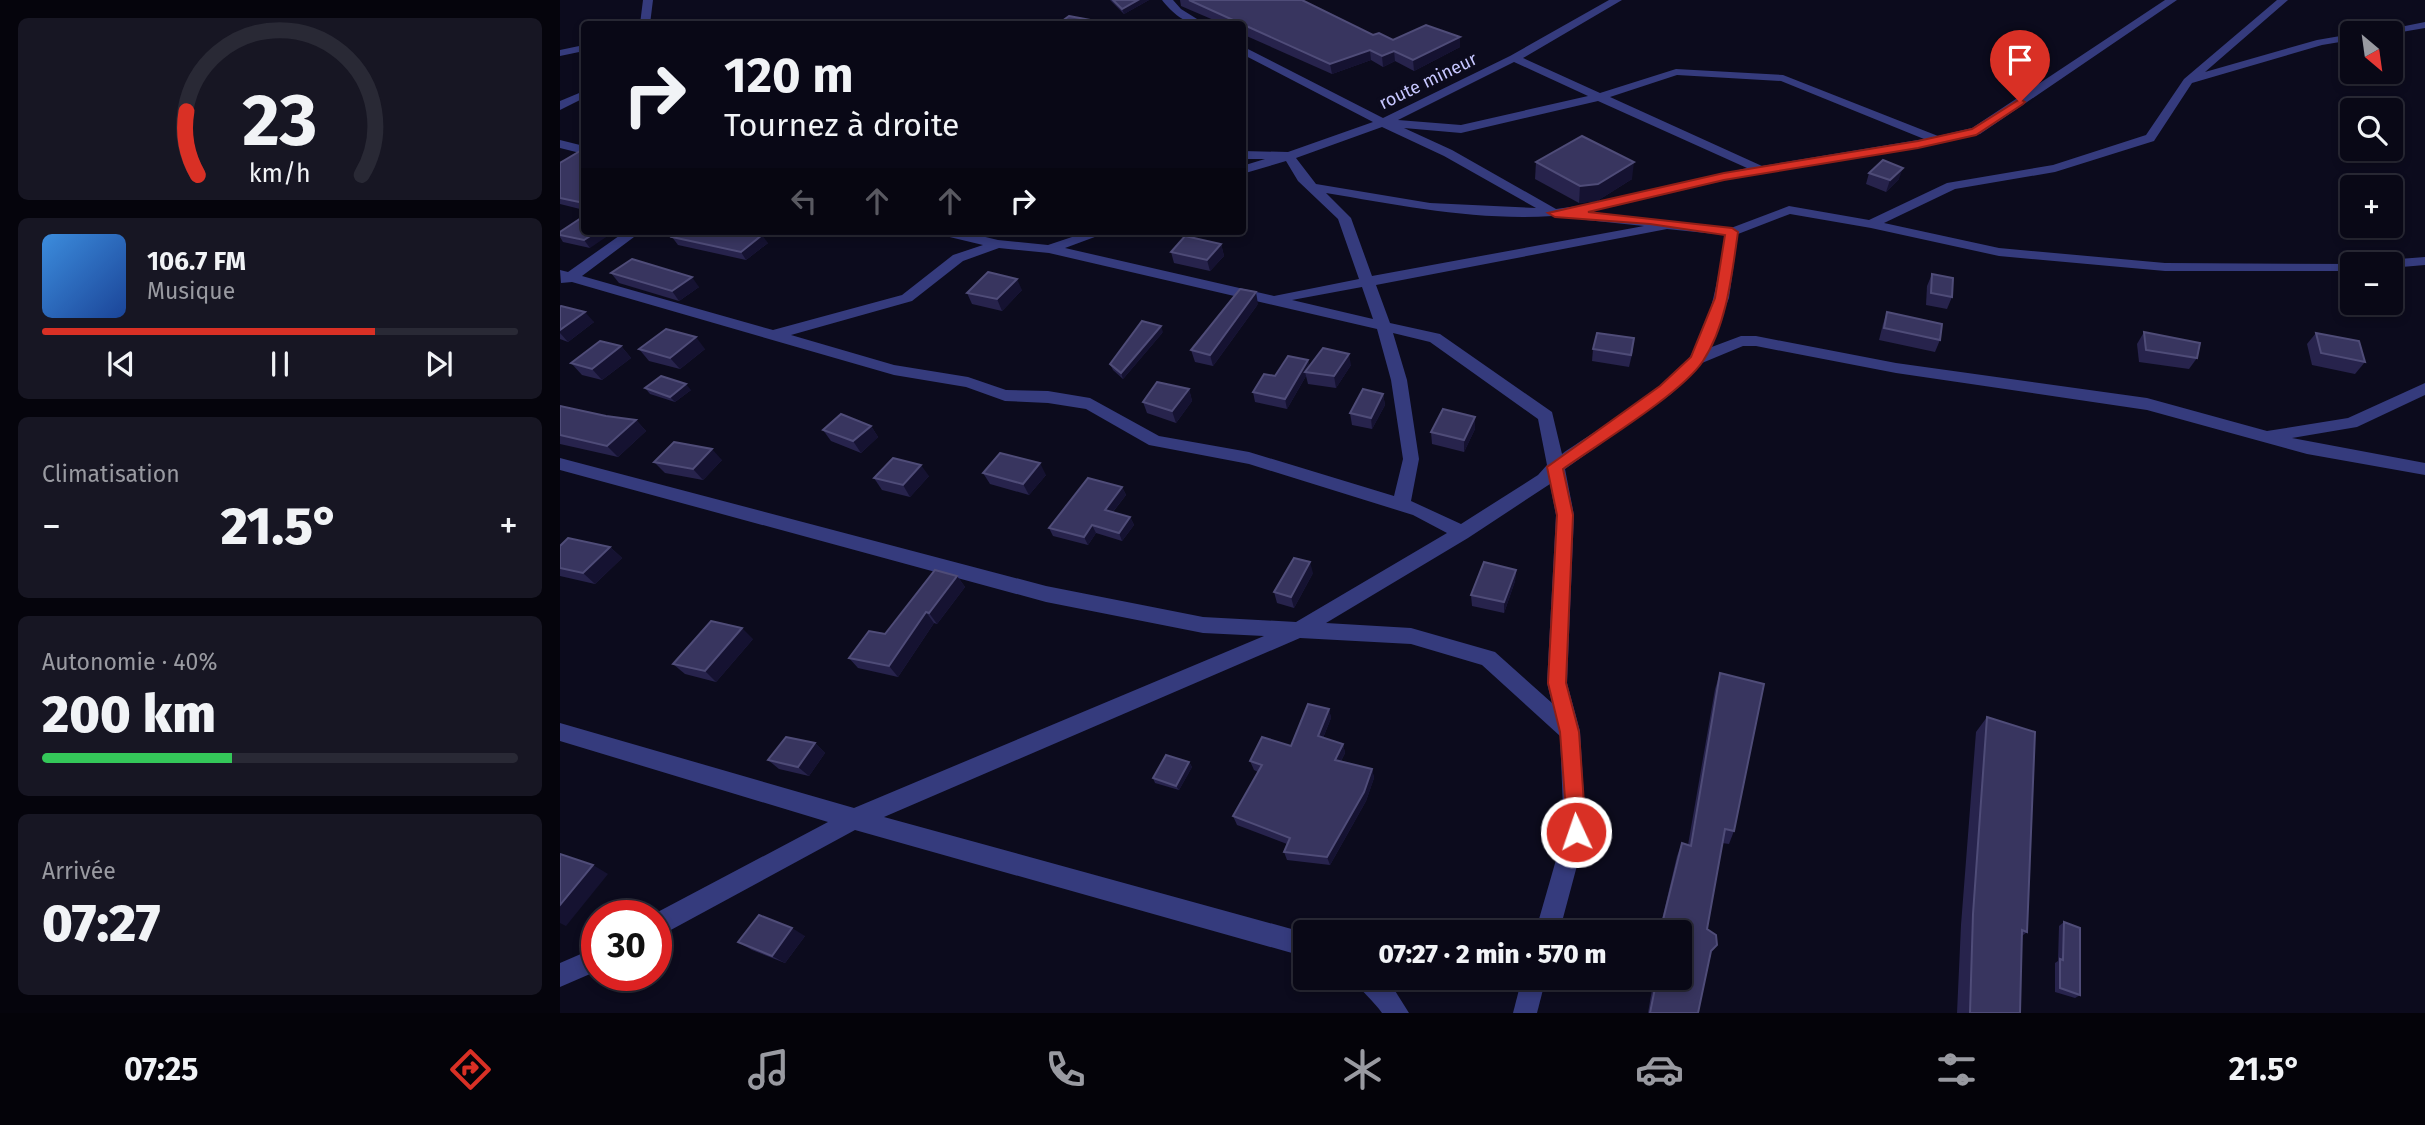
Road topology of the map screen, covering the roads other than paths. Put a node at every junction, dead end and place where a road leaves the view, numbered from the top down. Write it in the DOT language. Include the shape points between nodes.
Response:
graph roads {
  1 [pos="648,0"];
  2 [pos="1167,0"];
  3 [pos="1618,0"];
  4 [pos="2172,0"];
  5 [pos="2283,0"];
  6 [pos="645,21"];
  7 [pos="1195,21"];
  8 [pos="2425,25"];
  9 [pos="2403,29"];
  10 [pos="2340,39"];
  11 [pos="581,49"];
  12 [pos="1246,51"];
  13 [pos="560,53"];
  14 [pos="1514,58"];
  15 [pos="2188,81"];
  16 [pos="581,96"];
  17 [pos="1599,97"];
  18 [pos="560,106"];
  19 [pos="1382,123"];
  20 [pos="1938,140"];
  21 [pos="560,144"];
  22 [pos="581,149"];
  23 [pos="1246,155"];
  24 [pos="1289,156"];
  25 [pos="1246,169"];
  26 [pos="1761,170"];
  27 [pos="1312,187"];
  28 [pos="1555,213"];
  29 [pos="1677,224"];
  30 [pos="1871,224"];
  31 [pos="1732,232"];
  32 [pos="629,235"];
  33 [pos="959,235"];
  34 [pos="1092,235"];
  35 [pos="998,244"];
  36 [pos="1049,249"];
  37 [pos="2425,261"];
  38 [pos="2403,263"];
  39 [pos="2340,267"];
  40 [pos="563,278"];
  41 [pos="1367,283"];
  42 [pos="1273,299"];
  43 [pos="1383,326"];
  44 [pos="774,335"];
  45 [pos="1697,359"];
  46 [pos="2425,388"];
  47 [pos="2267,436"];
  48 [pos="2425,457"];
  49 [pos="2380,461"];
  50 [pos="560,464"];
  51 [pos="1555,467"];
  52 [pos="2425,469"];
  53 [pos="1401,505"];
  54 [pos="1462,533"];
  55 [pos="1297,631"];
  56 [pos="560,732"];
  57 [pos="1570,732"];
  58 [pos="854,819"];
  59 [pos="672,917"];
  60 [pos="1551,920"];
  61 [pos="1293,941"];
  62 [pos="581,966"];
  63 [pos="560,975"];
  64 [pos="1381,990"];
  65 [pos="1531,990"];
  66 [pos="1397,1013"];
  67 [pos="1525,1013"];
  1 -- 6 [label="street"];
  2 -- 7 [label="street"];
  3 -- 14 [label="street, route mineur"];
  4 -- 20 [label="street" via="1976,131"];
  5 -- 15 [label="street"];
  8 -- 9 [label="street"];
  10 -- 15 [label="street"];
  11 -- 13 [label="street"];
  12 -- 19 [label="street"];
  14 -- 17 [label="street"];
  14 -- 19 [label="street, route mineur"];
  15 -- 30 [label="street" via="2150,138 2055,168 1952,186"];
  16 -- 18 [label="street"];
  17 -- 19 [label="street" via="1461,129"];
  17 -- 20 [label="street" via="1676,72 1783,78"];
  17 -- 26 [label="street"];
  19 -- 24 [label="street, route mineur"];
  19 -- 28 [label="street" via="1448,153"];
  20 -- 26 [label="street"];
  21 -- 22 [label="street"];
  23 -- 24 [label="street, route mineur"];
  24 -- 25 [label="street"];
  24 -- 27 [label="street"];
  26 -- 28 [label="street"];
  27 -- 28 [label="street" via="1430,207"];
  27 -- 41 [label="street" via="1344,218"];
  28 -- 29 [label="street"];
  29 -- 31 [label="street"];
  29 -- 41 [label="street"];
  30 -- 31 [label="street" via="1789,210"];
  30 -- 39 [label="street" via="1999,252 2165,267"];
  31 -- 45 [label="street" via="1722,298"];
  32 -- 40 [label="street"];
  33 -- 35 [label="street"];
  34 -- 36 [label="street"];
  35 -- 36 [label="street"];
  35 -- 44 [label="street" via="958,258 907,298"];
  36 -- 42 [label="street"];
  37 -- 38 [label="street"];
  40 -- 44 [label="street"];
  41 -- 42 [label="street"];
  41 -- 43 [label="street"];
  42 -- 43 [label="street"];
  43 -- 51 [label="street" via="1435,338 1546,416"];
  43 -- 53 [label="street" via="1399,380 1411,458"];
  44 -- 53 [label="street" via="894,370 968,382 1005,395 1090,404 1155,441 1248,458"];
  45 -- 47 [label="street" via="1741,341 1756,341 1896,369 2147,404"];
  45 -- 51 [label="street" via="1665,390"];
  46 -- 47 [label="street" via="2351,423"];
  47 -- 49 [label="street"];
  48 -- 49 [label="street"];
  49 -- 52 [label="street"];
  50 -- 55 [label="street" via="1046,594 1203,625"];
  51 -- 54 [label="street" via="1544,480"];
  51 -- 57 [label="street" via="1565,515 1557,683"];
  53 -- 54 [label="street"];
  54 -- 55 [label="street"];
  55 -- 57 [label="street" via="1411,636 1488,658"];
  55 -- 58 [label="street"];
  56 -- 58 [label="street"];
  57 -- 60 [label="street" via="1576,832"];
  58 -- 59 [label="street"];
  58 -- 61 [label="street"];
  62 -- 63 [label="street"];
  64 -- 66 [label="street"];
  65 -- 67 [label="street"];
}
